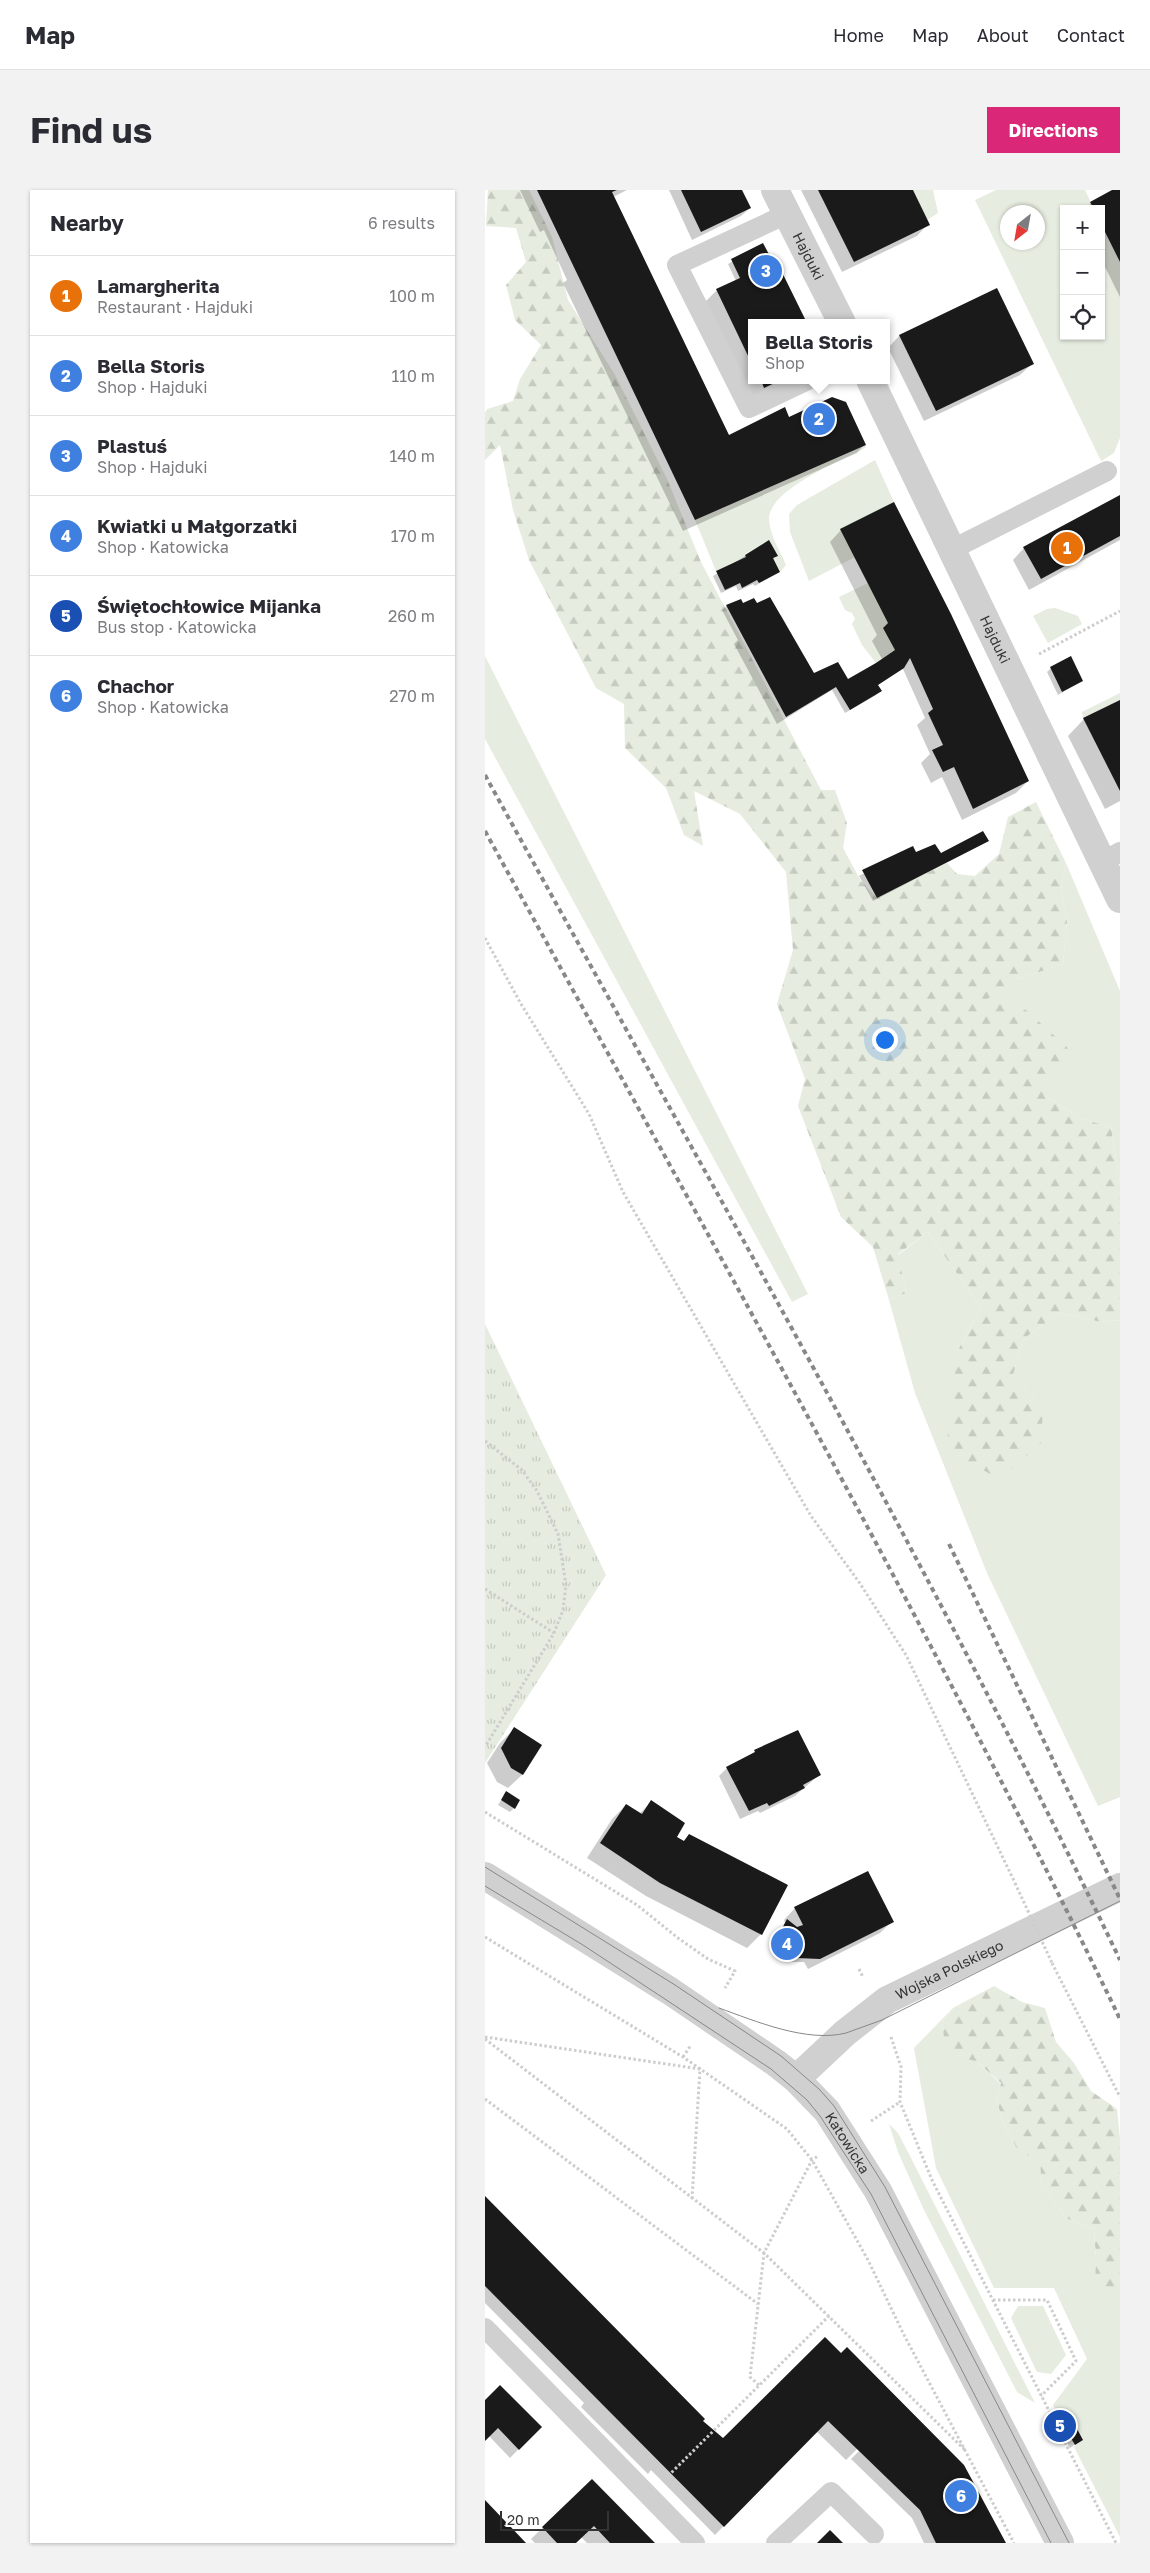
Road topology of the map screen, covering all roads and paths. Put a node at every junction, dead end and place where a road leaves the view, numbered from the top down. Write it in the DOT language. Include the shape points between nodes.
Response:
graph roads {
  1 [pos="781,202"];
  2 [pos="839,319"];
  3 [pos="800,384"];
  4 [pos="872,384"];
  5 [pos="1107,470"];
  6 [pos="951,550"];
  7 [pos="1120,611"];
  8 [pos="1036,655"];
  9 [pos="1111,857"];
  10 [pos="1120,899"];
  11 [pos="485,938"];
  12 [pos="485,1441"];
  13 [pos="485,1590"];
  14 [pos="554,1633"];
  15 [pos="485,1747"];
  16 [pos="485,1812"];
  17 [pos="485,1876"];
  18 [pos="1120,1887"];
  19 [pos="485,1937"];
  20 [pos="859,1968"];
  21 [pos="735,1971"];
  22 [pos="876,2007"];
  23 [pos="485,2038"];
  24 [pos="700,2069"];
  25 [pos="796,2078"];
  26 [pos="1120,2097"];
  27 [pos="485,2099"];
  28 [pos="812,2160"];
  29 [pos="692,2200"];
  30 [pos="764,2253"];
  31 [pos="992,2300"];
  32 [pos="758,2305"];
  33 [pos="829,2316"];
  34 [pos="485,2328"];
  35 [pos="759,2385"];
  36 [pos="1041,2396"];
  37 [pos="969,2455"];
  38 [pos="648,2495"];
  39 [pos="874,2534"];
  40 [pos="695,2543"];
  41 [pos="776,2543"];
  42 [pos="1014,2543"];
  43 [pos="1060,2543"];
  44 [pos="1116,2543"];
  1 -- 2 [label="street, Hajduki"];
  1 -- 3 [label="lane" via="677,265 749,408"];
  4 -- 6 [label="street, Hajduki"];
  5 -- 6 [label="lane"];
  6 -- 9 [label="street, Hajduki"];
  7 -- 8 [label="path"];
  9 -- 10 [label="street, Hajduki"];
  11 -- 26 [label="path, bridge" via="521,1004 589,1114 623,1192 811,1516 906,1655"];
  12 -- 14 [label="path" via="522,1470 537,1491 558,1534 566,1585 563,1610"];
  13 -- 14 [label="path"];
  14 -- 15 [label="path"];
  16 -- 21 [label="path" via="637,1905 708,1958"];
  17 -- 25 [label="street, Katowicka" via="686,2001"];
  18 -- 22 [label="street, Wojska Polskiego" via="980,1953"];
  19 -- 24 [label="path"];
  20 -- 22 [label="path"];
  22 -- 25 [label="street, Wojska Polskiego"];
  22 -- 31 [label="path" via="893,2040 901,2067 900,2102 932,2180"];
  23 -- 24 [label="path"];
  23 -- 29 [label="path"];
  24 -- 28 [label="path" via="787,2129"];
  24 -- 29 [label="path"];
  25 -- 43 [label="street, Katowicka" via="827,2111 870,2177"];
  27 -- 32 [label="path"];
  28 -- 30 [label="path"];
  28 -- 37 [label="path"];
  29 -- 30 [label="path"];
  30 -- 32 [label="path"];
  30 -- 33 [label="path"];
  31 -- 36 [label="path"];
  31 -- 36 [label="path" via="1047,2300 1076,2361"];
  32 -- 35 [label="path" via="750,2377"];
  33 -- 35 [label="path"];
  33 -- 37 [label="path"];
  34 -- 38 [label="lane"];
  35 -- 38 [label="path"];
  36 -- 44 [label="path"];
  37 -- 42 [label="path"];
  38 -- 40 [label="lane"];
  39 -- 41 [label="lane" via="831,2492"];
}
